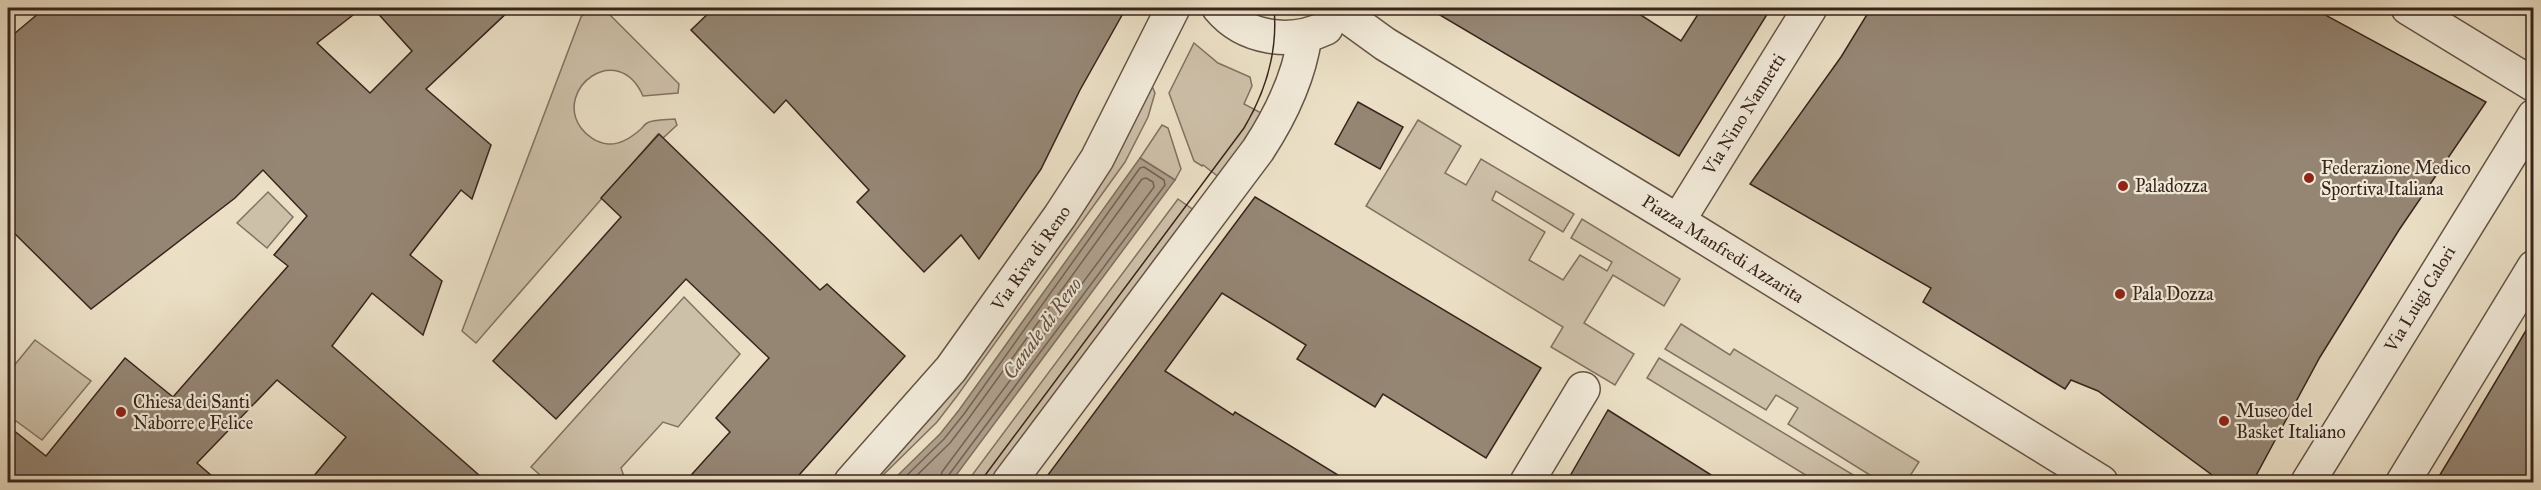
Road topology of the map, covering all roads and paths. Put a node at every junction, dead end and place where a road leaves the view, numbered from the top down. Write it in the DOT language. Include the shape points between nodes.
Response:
graph roads {
  1 [pos="1173,8"];
  2 [pos="1219,8"];
  3 [pos="1810,8"];
  4 [pos="2409,8"];
  5 [pos="1349,11"];
  6 [pos="1305,36"];
  7 [pos="2534,85"];
  8 [pos="2534,116"];
  9 [pos="1678,221"];
  10 [pos="2534,267"];
  11 [pos="1583,389"];
  12 [pos="851,483"];
  13 [pos="1009,483"];
  14 [pos="1527,483"];
  15 [pos="2101,483"];
  16 [pos="2308,483"];
  17 [pos="2403,483"];
  1 -- 12 [label="street, Via Riva di Reno" via="1114,127 1067,207 951,369"];
  2 -- 6 [label="street" via="1240,26 1262,35"];
  3 -- 9 [label="street, Via Nino Nannetti"];
  4 -- 7 [label="street"];
  5 -- 6 [label="street" via="1327,28"];
  5 -- 9 [label="street, Piazza Manfredi Azzarita" via="1385,44"];
  6 -- 13 [label="street" via="1286,103 1258,150"];
  8 -- 16 [label="street, Via Luigi Calori"];
  9 -- 15 [label="street, Piazza Manfredi Azzarita"];
  10 -- 17 [label="street"];
  11 -- 14 [label="street"];
}
